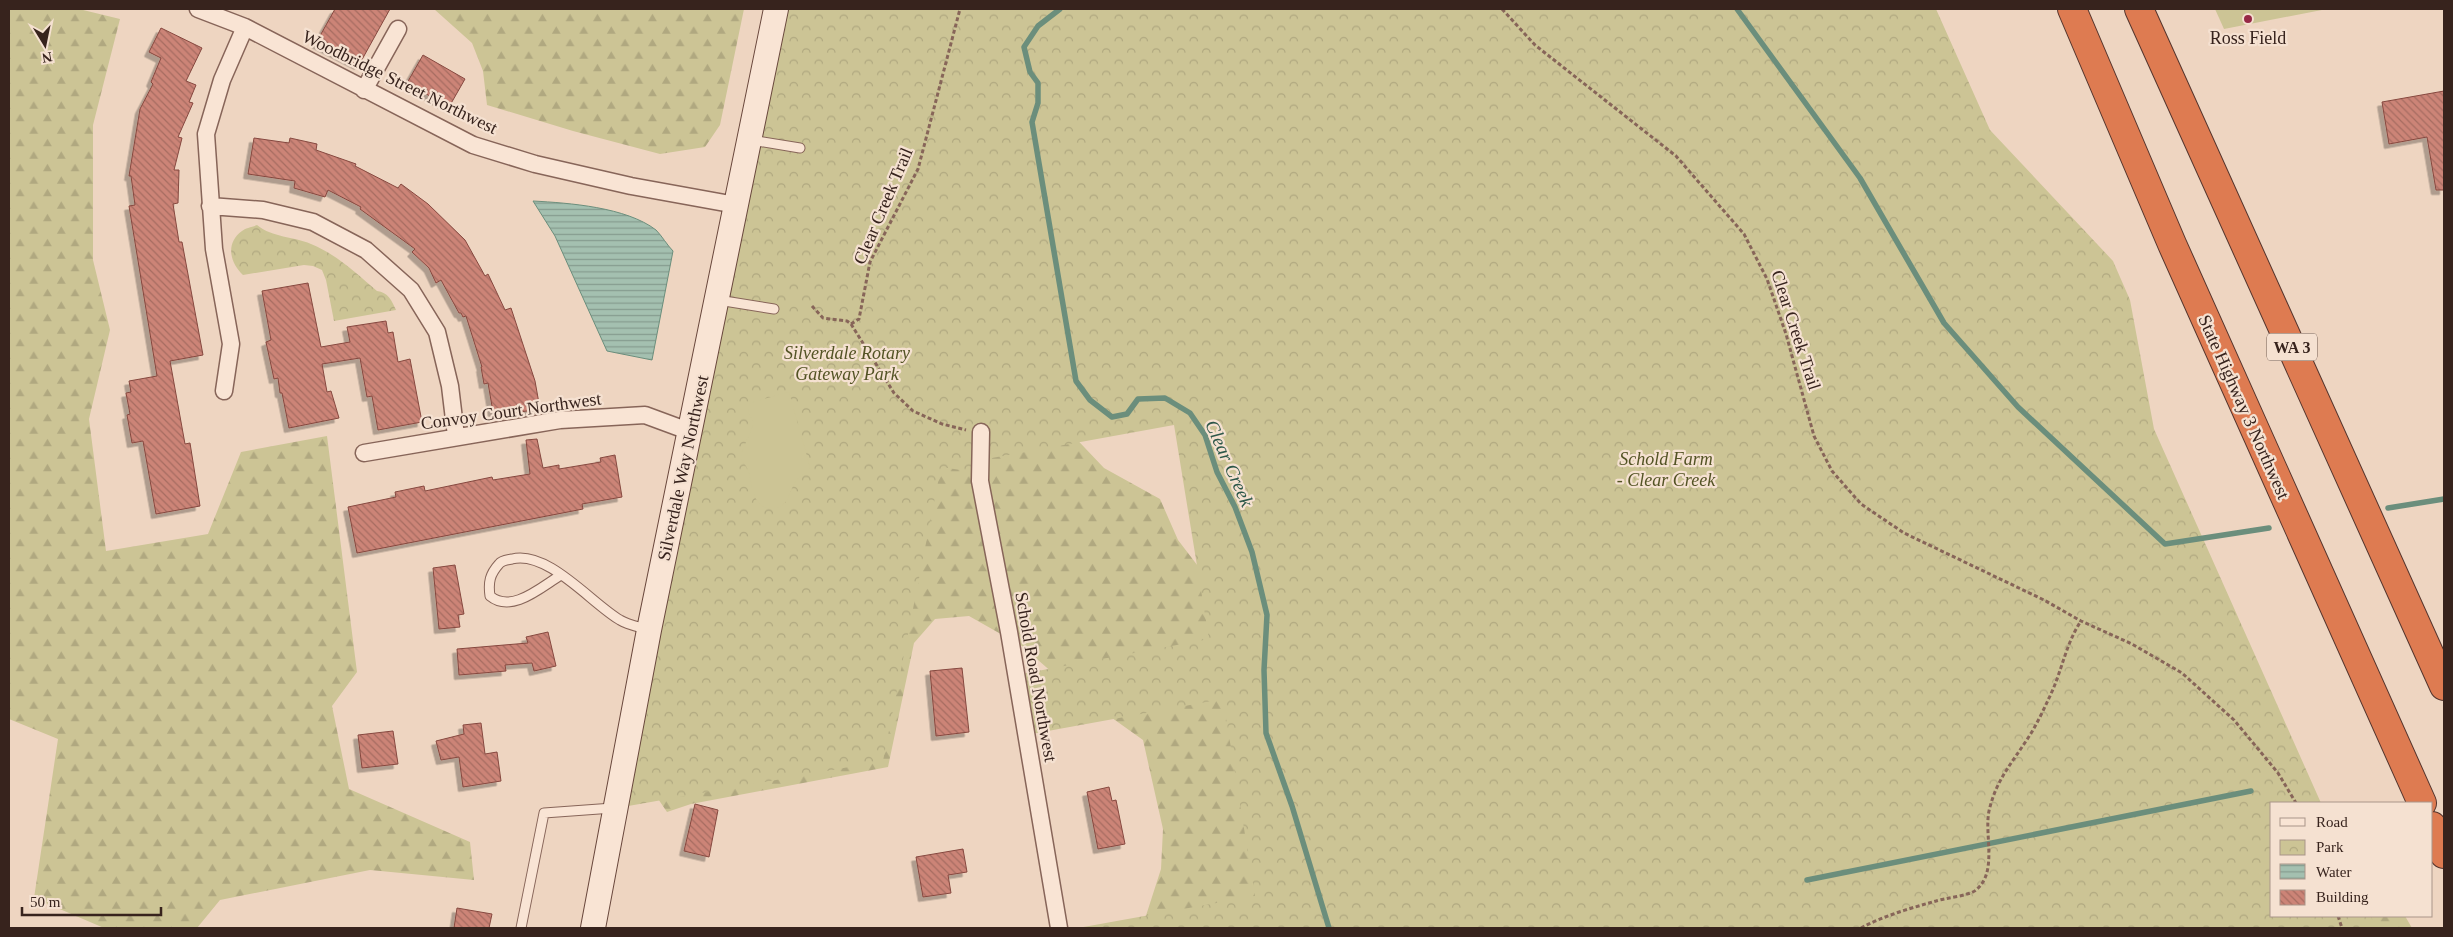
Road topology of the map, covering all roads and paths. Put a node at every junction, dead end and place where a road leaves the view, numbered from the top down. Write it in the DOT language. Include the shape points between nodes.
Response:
graph roads {
  1 [pos="198,9"];
  2 [pos="776,9"];
  3 [pos="960,9"];
  4 [pos="1502,9"];
  5 [pos="2072,9"];
  6 [pos="2139,9"];
  7 [pos="245,27"];
  8 [pos="398,29"];
  9 [pos="364,90"];
  10 [pos="750,140"];
  11 [pos="800,148"];
  12 [pos="736,205"];
  13 [pos="210,206"];
  14 [pos="718,300"];
  15 [pos="812,306"];
  16 [pos="774,309"];
  17 [pos="851,324"];
  18 [pos="224,392"];
  19 [pos="691,432"];
  20 [pos="981,432"];
  21 [pos="456,436"];
  22 [pos="364,453"];
  23 [pos="561,575"];
  24 [pos="2081,622"];
  25 [pos="649,630"];
  26 [pos="2444,686"];
  27 [pos="2295,802"];
  28 [pos="2422,802"];
  29 [pos="617,808"];
  30 [pos="2433,828"];
  31 [pos="2444,854"];
  32 [pos="521,928"];
  33 [pos="593,928"];
  34 [pos="1059,928"];
  35 [pos="1861,928"];
  1 -- 7 [label="street, Woodbridge Street Northwest"];
  2 -- 10 [label="main road, Silverdale Way Northwest"];
  3 -- 17 [label="path, Clear Creek Trail" via="918,169 870,262 860,319"];
  4 -- 24 [label="path, Clear Creek Trail" via="1535,45 1676,156 1744,234 1766,279 1786,334 1814,436 1832,471 1861,504 1904,533 2044,600"];
  5 -- 28 [label="highway, State Highway 3 Northwest" via="2172,244"];
  6 -- 26 [label="highway, WA 3"];
  7 -- 9 [label="street, Woodbridge Street Northwest"];
  7 -- 13 [label="street" via="222,80 206,134"];
  8 -- 9 [label="street"];
  9 -- 12 [label="street, Woodbridge Street Northwest" via="473,145 631,186"];
  10 -- 11 [label="lane"];
  10 -- 12 [label="main road, Silverdale Way Northwest"];
  12 -- 14 [label="main road, Silverdale Way Northwest"];
  13 -- 18 [label="street" via="214,249 231,344"];
  13 -- 21 [label="street" via="263,210 313,222 366,250 411,290 437,332 450,386"];
  14 -- 16 [label="lane"];
  14 -- 19 [label="main road, Silverdale Way Northwest"];
  15 -- 17 [label="path" via="823,318"];
  17 -- 20 [label="path" via="894,392 913,411 942,424"];
  19 -- 21 [label="street, Convoy Court Northwest" via="645,415 560,420"];
  19 -- 25 [label="main road, Silverdale Way Northwest"];
  20 -- 34 [label="street, Schold Road Northwest" via="980,481"];
  21 -- 22 [label="street, Convoy Court Northwest"];
  23 -- 23 [label="lane" via="538,562 518,557 501,561 491,573 490,596 497,602 508,603 527,596"];
  23 -- 25 [label="lane" via="620,621"];
  24 -- 27 [label="path, Clear Creek Trail" via="2158,658 2199,687 2234,720 2270,762"];
  24 -- 35 [label="path" via="2070,638 2041,713 2003,773 1993,796 1988,823 1989,858 1983,881 1975,892 1935,901"];
  25 -- 29 [label="main road, Silverdale Way Northwest"];
  29 -- 32 [label="lane" via="544,812"];
  29 -- 33 [label="main road, Silverdale Way Northwest"];
  30 -- 31 [label="highway"];
}
